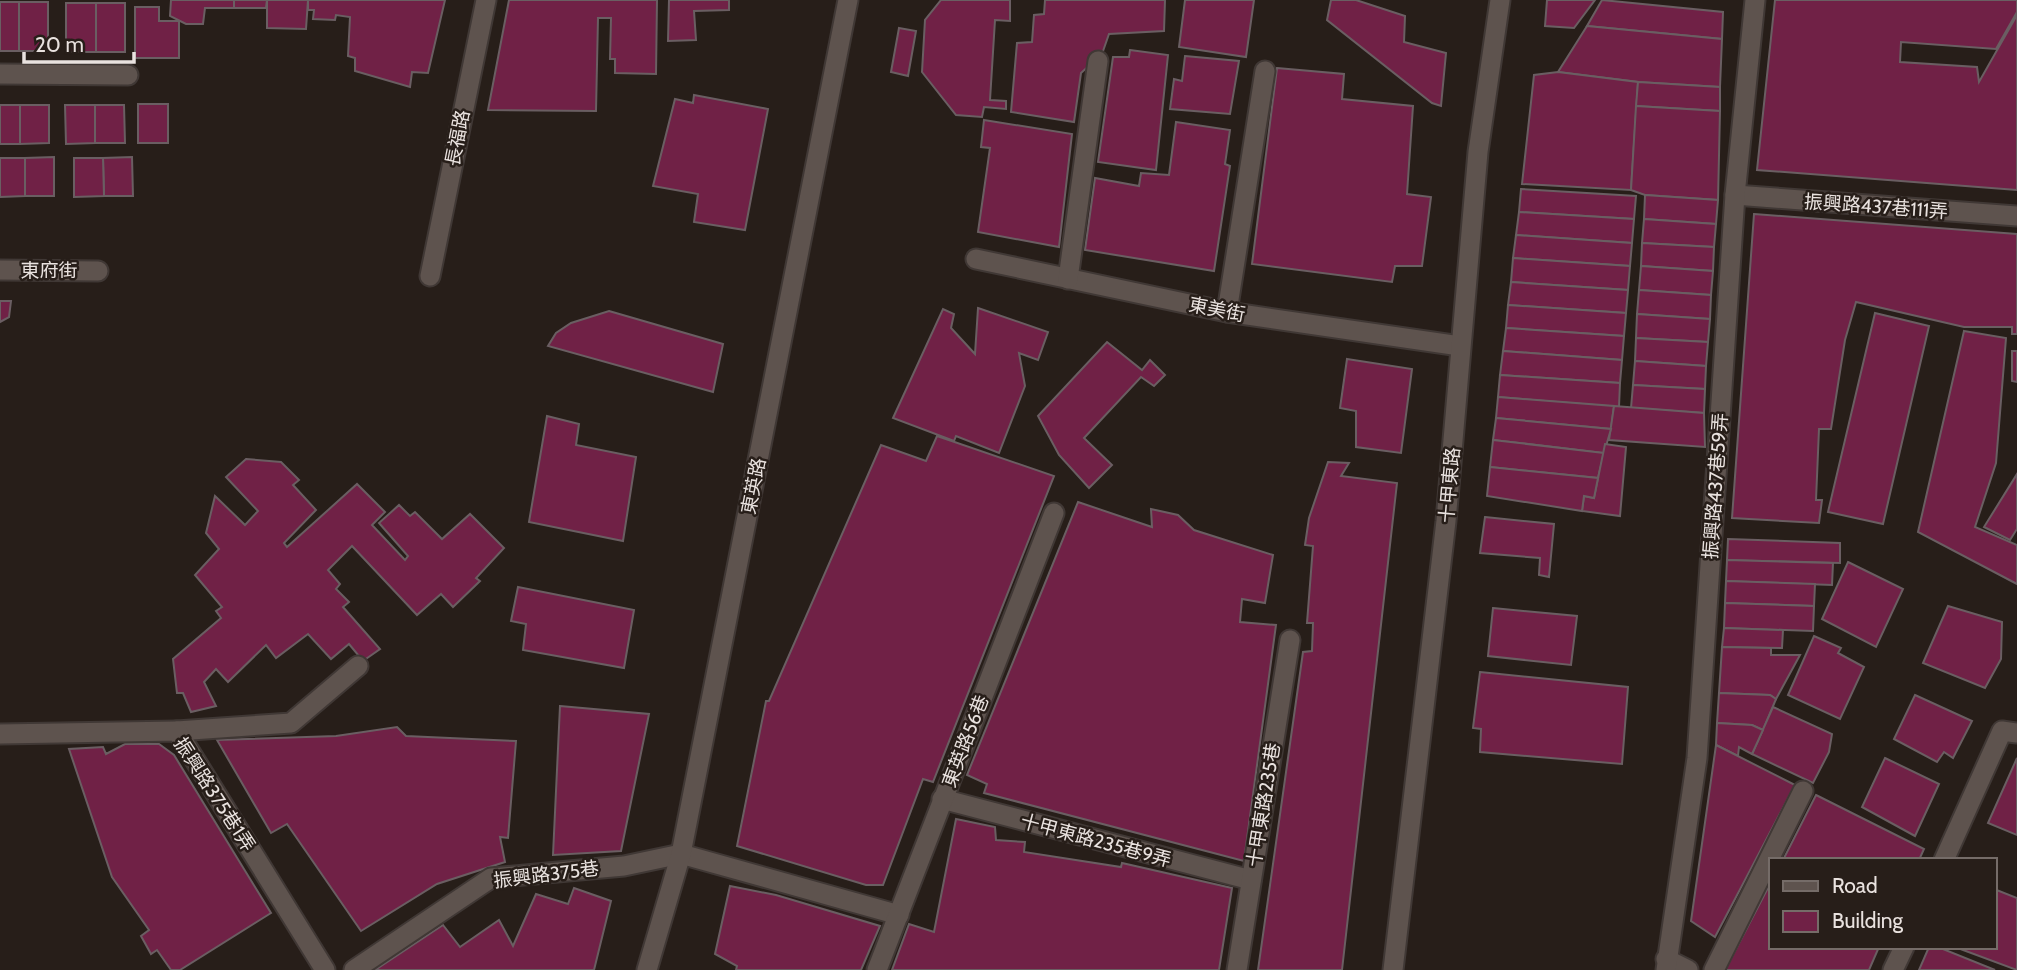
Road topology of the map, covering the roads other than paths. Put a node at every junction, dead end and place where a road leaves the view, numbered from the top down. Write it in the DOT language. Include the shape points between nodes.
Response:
graph roads {
  1 [pos="486,0"];
  2 [pos="848,0"];
  3 [pos="1500,0"];
  4 [pos="1755,0"];
  5 [pos="1098,61"];
  6 [pos="1265,71"];
  7 [pos="0,74"];
  8 [pos="128,75"];
  9 [pos="1735,195"];
  10 [pos="2017,216"];
  11 [pos="976,260"];
  12 [pos="0,270"];
  13 [pos="98,271"];
  14 [pos="430,276"];
  15 [pos="1068,279"];
  16 [pos="1227,312"];
  17 [pos="1460,346"];
  18 [pos="1054,513"];
  19 [pos="1290,640"];
  20 [pos="358,666"];
  21 [pos="177,732"];
  22 [pos="2017,733"];
  23 [pos="0,734"];
  24 [pos="1803,790"];
  25 [pos="942,799"];
  26 [pos="681,855"];
  27 [pos="1769,858"];
  28 [pos="1945,858"];
  29 [pos="1769,859"];
  30 [pos="1251,880"];
  31 [pos="899,915"];
  32 [pos="1903,949"];
  33 [pos="1666,965"];
  34 [pos="325,970"];
  35 [pos="354,970"];
  36 [pos="647,970"];
  37 [pos="877,970"];
  38 [pos="1237,970"];
  39 [pos="1394,970"];
  40 [pos="1688,970"];
  41 [pos="1714,970"];
  42 [pos="1894,970"];
  1 -- 14 [label="street, 長福路"];
  2 -- 26 [label="street, 東英路"];
  3 -- 17 [label="street, 十甲東路" via="1478,152"];
  4 -- 9 [label="street, 振興路437巷59弄"];
  5 -- 15 [label="street"];
  6 -- 16 [label="street"];
  7 -- 8 [label="street"];
  9 -- 10 [label="street, 振興路437巷111弄"];
  9 -- 33 [label="street, 振興路437巷59弄" via="1697,758"];
  11 -- 15 [label="street, 東美街"];
  12 -- 13 [label="street, 東府街"];
  15 -- 16 [label="street, 東美街"];
  16 -- 17 [label="street, 東美街"];
  17 -- 39 [label="street, 十甲東路" via="1446,521"];
  18 -- 25 [label="street, 東英路56巷"];
  19 -- 30 [label="street, 十甲東路235巷"];
  20 -- 21 [label="street" via="291,723"];
  21 -- 23 [label="street, 振興路375巷1弄"];
  21 -- 34 [label="street, 振興路375巷1弄"];
  22 -- 28 [label="street" via="2002,732"];
  24 -- 27 [label="street"];
  25 -- 30 [label="street, 十甲東路235巷9弄"];
  25 -- 31 [label="street, 東英路56巷"];
  26 -- 31 [label="street"];
  26 -- 35 [label="street, 振興路375巷" via="624,866 491,878"];
  26 -- 36 [label="street, 東英路"];
  29 -- 41 [label="street"];
  30 -- 38 [label="street, 十甲東路235巷"];
  31 -- 37 [label="street, 東英路56巷"];
  32 -- 42 [label="street"];
  33 -- 40 [label="street"];
}
